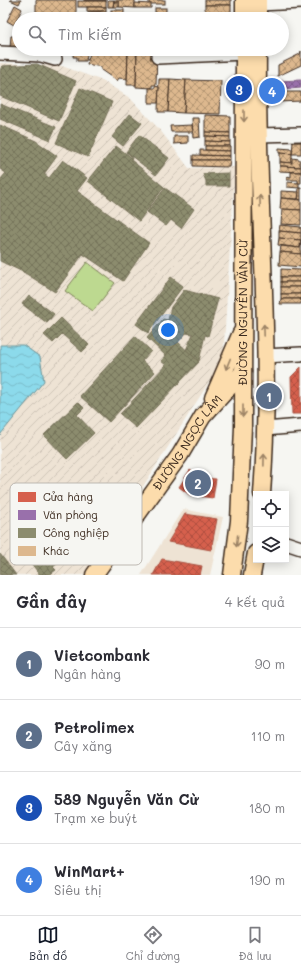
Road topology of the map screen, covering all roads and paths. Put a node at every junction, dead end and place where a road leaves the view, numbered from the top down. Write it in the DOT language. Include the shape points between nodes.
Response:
graph roads {
  1 [pos="301,2"];
  2 [pos="255,6"];
  3 [pos="0,53"];
  4 [pos="12,54"];
  5 [pos="44,56"];
  6 [pos="171,56"];
  7 [pos="249,56"];
  8 [pos="250,56"];
  9 [pos="158,57"];
  10 [pos="55,59"];
  11 [pos="301,134"];
  12 [pos="258,135"];
  13 [pos="244,328"];
  14 [pos="301,354"];
  15 [pos="265,362"];
  16 [pos="243,372"];
  17 [pos="203,416"];
  18 [pos="301,426"];
  19 [pos="265,429"];
  20 [pos="262,491"];
  21 [pos="142,508"];
  22 [pos="289,544"];
  23 [pos="301,548"];
  24 [pos="254,563"];
  25 [pos="101,565"];
  26 [pos="94,575"];
  27 [pos="232,575"];
  28 [pos="252,575"];
  1 -- 2 [label="street"];
  3 -- 4 [label="street"];
  5 -- 10 [label="street"];
  6 -- 9 [label="street"];
  7 -- 13 [label="main road, ĐƯỜNG NGUYỄN VĂN CỪ, one-way"];
  8 -- 12 [label="main road, ĐƯỜNG NGUYỄN VĂN CỪ"];
  11 -- 12 [label="street"];
  15 -- 12 [label="main road, ĐƯỜNG NGUYỄN VĂN CỪ, one-way"];
  13 -- 16 [label="main road, ĐƯỜNG NGUYỄN VĂN CỪ"];
  13 -- 17 [label="main road, one-way"];
  14 -- 15 [label="street"];
  15 -- 16 [label="main road"];
  15 -- 19 [label="main road, ĐƯỜNG NGUYỄN VĂN CỪ"];
  16 -- 17 [label="main road, ĐƯỜNG NGỌC LÂM"];
  16 -- 27 [label="main road, ĐƯỜNG NGUYỄN VĂN CỪ, one-way" via="239,514"];
  17 -- 21 [label="main road, ĐƯỜNG NGỌC LÂM" via="180,455"];
  18 -- 19 [label="street"];
  20 -- 19 [label="main road, ĐƯỜNG NGUYỄN VĂN CỪ, one-way"];
  22 -- 23 [label="street"];
  24 -- 28 [label="main road"];
  25 -- 26 [label="main road, ĐƯỜNG NGỌC LÂM"];
}
